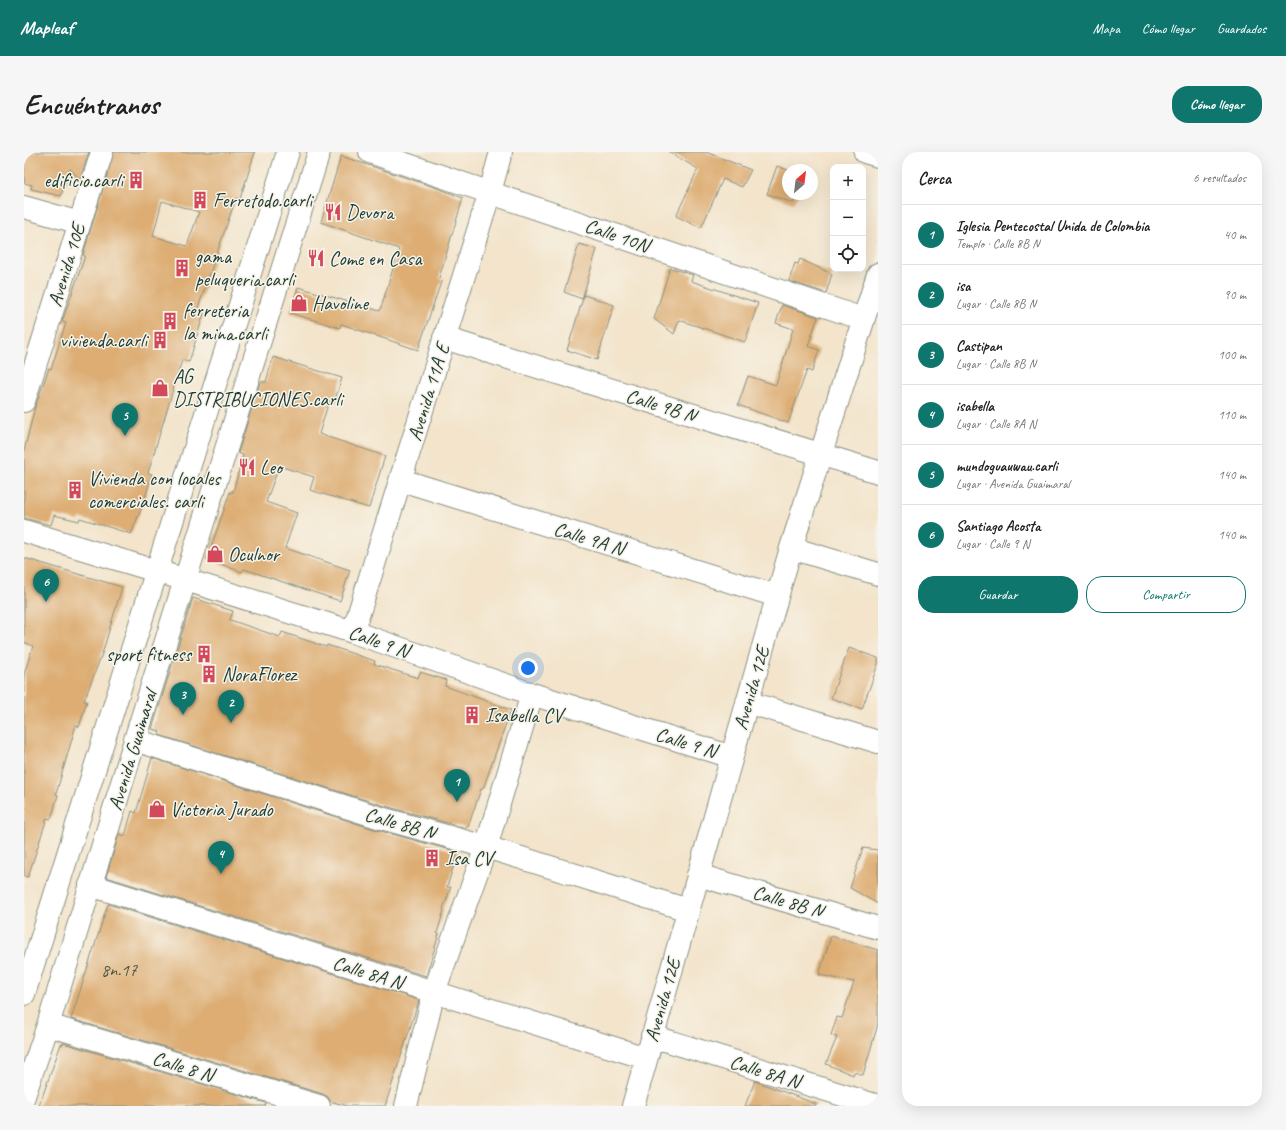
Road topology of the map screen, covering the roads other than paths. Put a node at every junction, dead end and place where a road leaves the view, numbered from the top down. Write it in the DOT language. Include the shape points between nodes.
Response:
graph roads {
  1 [pos="102,152"];
  2 [pos="288,152"];
  3 [pos="319,152"];
  4 [pos="370,152"];
  5 [pos="501,152"];
  6 [pos="865,152"];
  7 [pos="878,156"];
  8 [pos="490,192"];
  9 [pos="24,207"];
  10 [pos="80,223"];
  11 [pos="878,274"];
  12 [pos="863,319"];
  13 [pos="444,338"];
  14 [pos="29,370"];
  15 [pos="24,402"];
  16 [pos="822,454"];
  17 [pos="878,472"];
  18 [pos="401,480"];
  19 [pos="24,531"];
  20 [pos="791,548"];
  21 [pos="157,571"];
  22 [pos="878,574"];
  23 [pos="186,580"];
  24 [pos="777,596"];
  25 [pos="353,632"];
  26 [pos="532,694"];
  27 [pos="747,702"];
  28 [pos="135,740"];
  29 [pos="878,742"];
  30 [pos="732,757"];
  31 [pos="486,847"];
  32 [pos="698,875"];
  33 [pos="90,885"];
  34 [pos="688,910"];
  35 [pos="878,928"];
  36 [pos="434,992"];
  37 [pos="24,994"];
  38 [pos="48,1025"];
  39 [pos="652,1036"];
  40 [pos="31,1051"];
  41 [pos="646,1058"];
  42 [pos="24,1096"];
  43 [pos="319,1106"];
  44 [pos="406,1106"];
  45 [pos="633,1106"];
  46 [pos="878,1106"];
  1 -- 10 [label="street, Avenida 10E"];
  2 -- 21 [label="street, Avenida Guaimaral"];
  3 -- 23 [label="street, Avenida Guaimaral"];
  4 -- 8 [label="street, Calle 10N"];
  5 -- 8 [label="street, Avenida 11A E"];
  6 -- 7 [label="street"];
  8 -- 12 [label="street, Calle 10N"];
  8 -- 13 [label="street, Avenida 11A E"];
  9 -- 10 [label="street"];
  10 -- 14 [label="street, Avenida 10E"];
  11 -- 12 [label="street, Avenida 12E"];
  12 -- 16 [label="street, Avenida 12E"];
  13 -- 16 [label="street, Calle 9B N"];
  13 -- 18 [label="street, Avenida 11A E"];
  14 -- 15 [label="street, Avenida 10E"];
  16 -- 17 [label="street, Calle 9B N"];
  16 -- 20 [label="street, Avenida 12E"];
  18 -- 24 [label="street, Calle 9A N"];
  18 -- 25 [label="street, Avenida 11A E"];
  19 -- 21 [label="street, Calle 9 N"];
  20 -- 22 [label="street"];
  20 -- 24 [label="street, Avenida 12E"];
  21 -- 23 [label="street, Calle 9 N"];
  21 -- 37 [label="street, Avenida Guaimaral"];
  23 -- 25 [label="street, Calle 9 N"];
  23 -- 28 [label="street, Avenida Guaimaral"];
  24 -- 27 [label="street, Avenida 12E"];
  25 -- 26 [label="street, Calle 9 N"];
  26 -- 30 [label="street, Calle 9 N"];
  26 -- 31 [label="street"];
  27 -- 29 [label="street"];
  27 -- 30 [label="street, Avenida 12E"];
  28 -- 31 [label="street, Calle 8B N" via="381,818"];
  28 -- 33 [label="street, Avenida Guaimaral"];
  30 -- 32 [label="street, Avenida 12E"];
  31 -- 34 [label="street, Calle 8B N"];
  31 -- 36 [label="street"];
  32 -- 34 [label="street, Avenida 12E"];
  32 -- 35 [label="street, Calle 8B N"];
  33 -- 36 [label="street, Calle 8A N"];
  33 -- 38 [label="street, Avenida Guaimaral"];
  34 -- 39 [label="street, Avenida 12E"];
  36 -- 41 [label="street, Calle 8A N"];
  36 -- 44 [label="street"];
  38 -- 40 [label="street, Avenida Guaimaral"];
  38 -- 43 [label="street, Calle 8 N"];
  39 -- 41 [label="street, Avenida 12E"];
  39 -- 46 [label="street, Calle 8A N"];
  40 -- 42 [label="street, Avenida Guaimaral"];
  41 -- 45 [label="street, Avenida 12E"];
}
